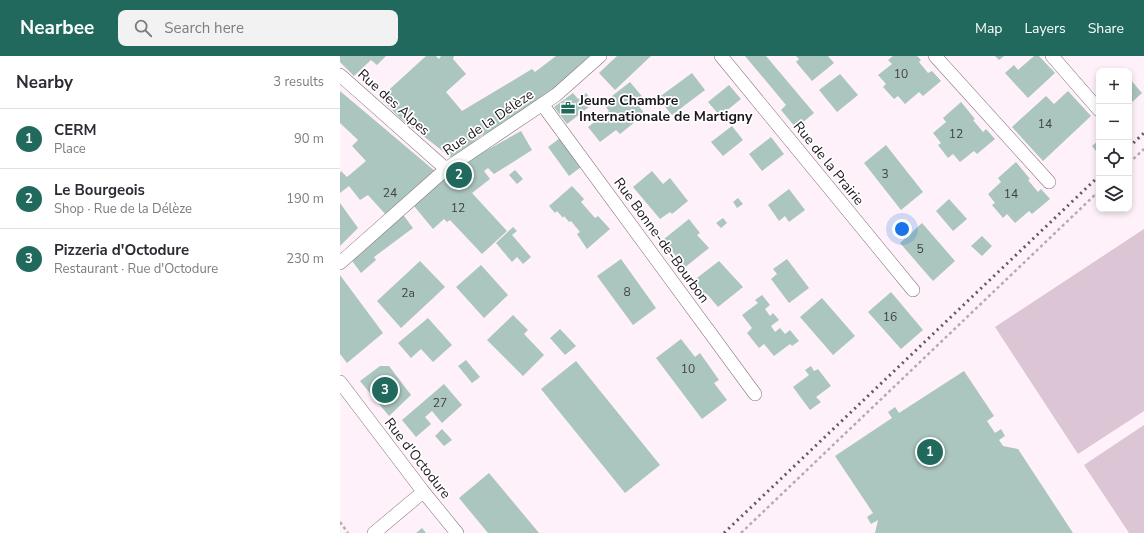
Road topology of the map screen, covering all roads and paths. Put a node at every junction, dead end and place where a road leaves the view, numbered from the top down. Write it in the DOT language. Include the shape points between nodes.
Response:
graph roads {
  1 [pos="600,56"];
  2 [pos="721,56"];
  3 [pos="934,56"];
  4 [pos="1052,56"];
  5 [pos="340,75"];
  6 [pos="542,104"];
  7 [pos="1096,107"];
  8 [pos="1144,149"];
  9 [pos="1132,160"];
  10 [pos="446,169"];
  11 [pos="1049,182"];
  12 [pos="1096,194"];
  13 [pos="340,263"];
  14 [pos="913,290"];
  15 [pos="340,382"];
  16 [pos="755,394"];
  17 [pos="423,492"];
  18 [pos="340,522"];
  19 [pos="348,533"];
  20 [pos="374,533"];
  21 [pos="457,533"];
  22 [pos="741,533"];
  1 -- 6 [label="street, Rue de la Délèze" via="570,84"];
  2 -- 14 [label="street, Rue de la Prairie"];
  3 -- 11 [label="street"];
  4 -- 7 [label="street"];
  5 -- 10 [label="street, Rue des Alpes"];
  6 -- 10 [label="street, Rue de la Délèze"];
  6 -- 16 [label="street, Rue Bonne-de-Bourbon"];
  8 -- 9 [label="path"];
  10 -- 13 [label="street, Rue de la Délèze"];
  12 -- 22 [label="path"];
  15 -- 17 [label="street, Rue d'Octodure"];
  17 -- 20 [label="street"];
  17 -- 21 [label="street, Rue d'Octodure"];
  18 -- 19 [label="path"];
}
